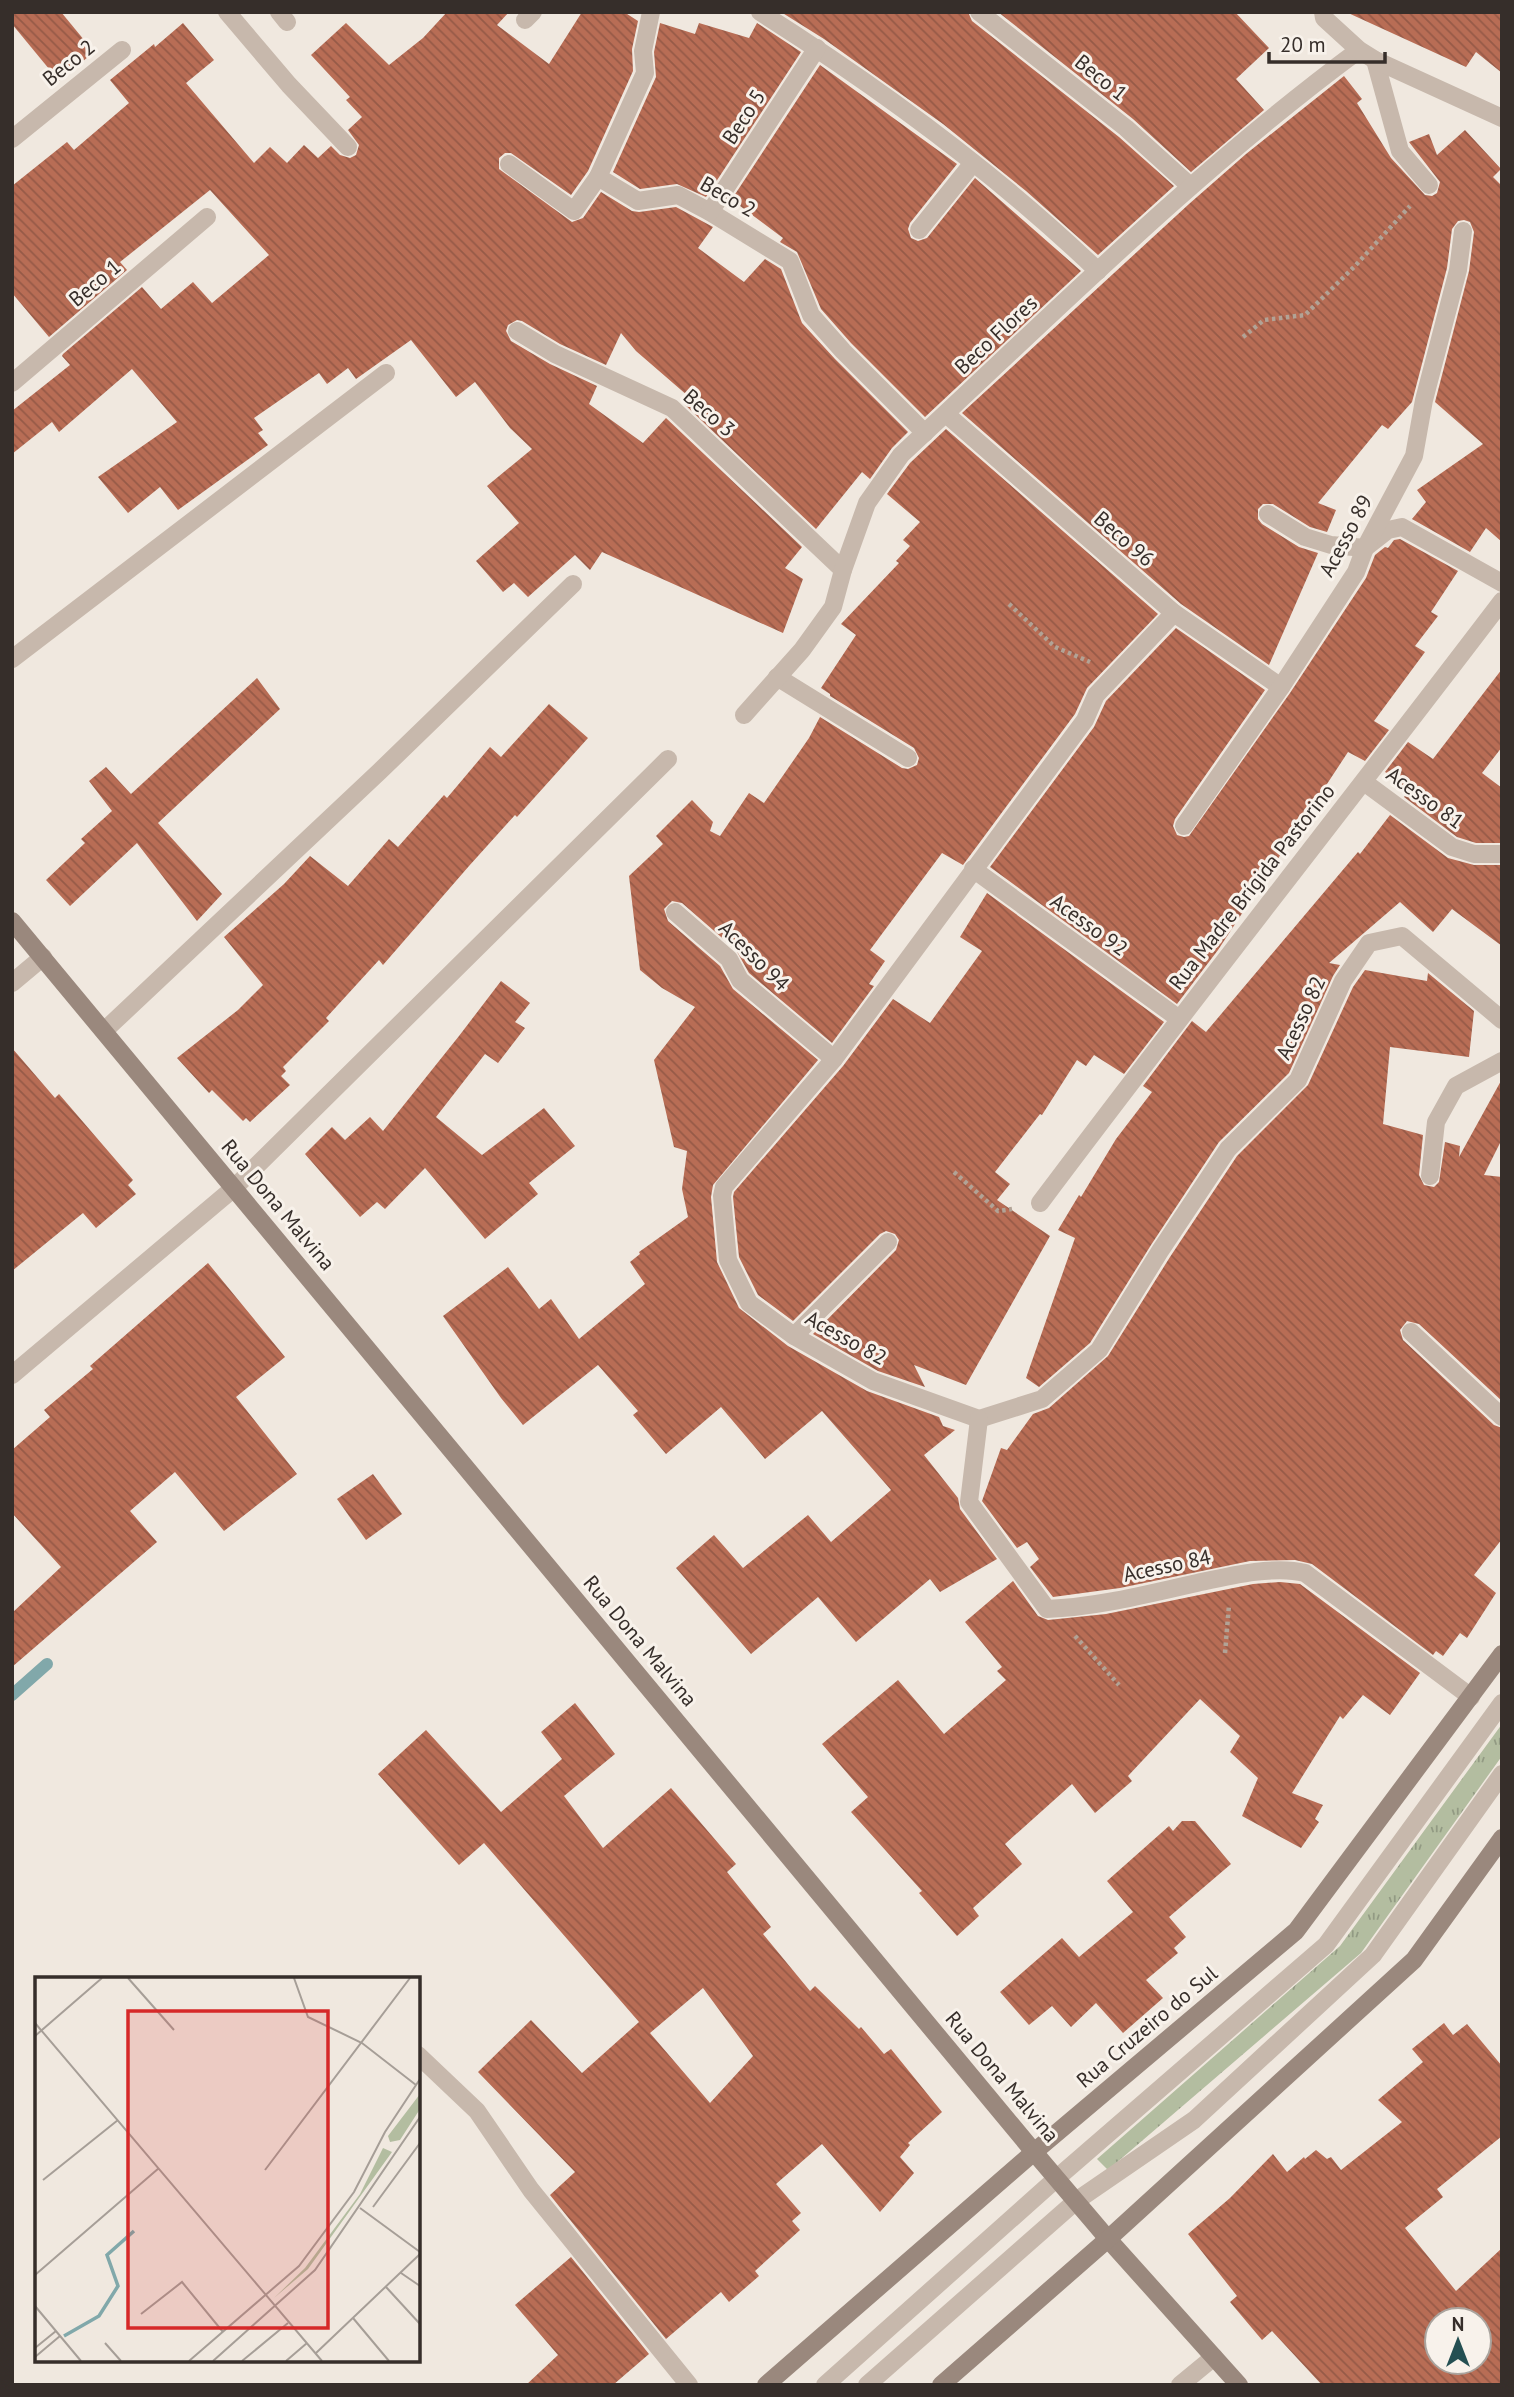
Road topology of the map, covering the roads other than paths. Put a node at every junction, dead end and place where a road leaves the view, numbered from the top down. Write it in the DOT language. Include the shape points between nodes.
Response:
graph roads {
  1 [pos="227,12"];
  2 [pos="651,12"];
  3 [pos="760,12"];
  4 [pos="979,12"];
  5 [pos="1326,14"];
  6 [pos="817,48"];
  7 [pos="122,50"];
  8 [pos="1359,50"];
  9 [pos="1376,60"];
  10 [pos="1502,118"];
  11 [pos="12,139"];
  12 [pos="348,147"];
  13 [pos="973,163"];
  14 [pos="509,164"];
  15 [pos="598,177"];
  16 [pos="1189,185"];
  17 [pos="1429,185"];
  18 [pos="710,212"];
  19 [pos="207,217"];
  20 [pos="919,230"];
  21 [pos="1463,231"];
  22 [pos="1098,271"];
  23 [pos="517,331"];
  24 [pos="386,373"];
  25 [pos="12,383"];
  26 [pos="946,414"];
  27 [pos="925,433"];
  28 [pos="1268,514"];
  29 [pos="1365,548"];
  30 [pos="843,570"];
  31 [pos="1502,583"];
  32 [pos="573,584"];
  33 [pos="1502,601"];
  34 [pos="1174,614"];
  35 [pos="12,659"];
  36 [pos="777,677"];
  37 [pos="1281,687"];
  38 [pos="744,715"];
  39 [pos="908,758"];
  40 [pos="668,759"];
  41 [pos="1364,782"];
  42 [pos="1184,826"];
  43 [pos="1502,854"];
  44 [pos="973,869"];
  45 [pos="675,912"];
  46 [pos="12,921"];
  47 [pos="43,957"];
  48 [pos="12,984"];
  49 [pos="1178,1018"];
  50 [pos="1502,1020"];
  51 [pos="104,1031"];
  52 [pos="834,1059"];
  53 [pos="1502,1061"];
  54 [pos="1430,1177"];
  55 [pos="234,1188"];
  56 [pos="1040,1203"];
  57 [pos="888,1241"];
  58 [pos="1411,1332"];
  59 [pos="794,1336"];
  60 [pos="12,1375"];
  61 [pos="1502,1417"];
  62 [pos="979,1419"];
  63 [pos="1502,1654"];
  64 [pos="1471,1697"];
  65 [pos="1502,1703"];
  66 [pos="1502,1774"];
  67 [pos="1502,1838"];
  68 [pos="420,2057"];
  69 [pos="1034,2152"];
  70 [pos="1057,2178"];
  71 [pos="1076,2201"];
  72 [pos="1108,2239"];
  73 [pos="1213,2357"];
  74 [pos="689,2385"];
  75 [pos="766,2385"];
  76 [pos="825,2385"];
  77 [pos="867,2385"];
  78 [pos="941,2385"];
  79 [pos="1180,2385"];
  80 [pos="1239,2385"];
  1 -- 12 [label="street"];
  2 -- 15 [label="street" via="643,51 645,73"];
  3 -- 6 [label="street"];
  4 -- 16 [label="street, Beco 1" via="1126,128"];
  5 -- 8 [label="street"];
  6 -- 13 [label="street"];
  6 -- 18 [label="street, Beco 5"];
  7 -- 11 [label="street, Beco 2"];
  8 -- 9 [label="street"];
  8 -- 16 [label="street, Beco Flores"];
  9 -- 10 [label="street"];
  9 -- 17 [label="street" via="1399,151"];
  13 -- 20 [label="street"];
  13 -- 22 [label="street" via="1052,226"];
  14 -- 15 [label="street" via="574,211"];
  15 -- 18 [label="street, Beco 2" via="638,201 678,195"];
  16 -- 22 [label="street, Beco Flores"];
  18 -- 27 [label="street, Beco 2" via="790,261 811,315"];
  19 -- 25 [label="street, Beco 1"];
  21 -- 29 [label="street, Acesso 89" via="1414,456"];
  22 -- 26 [label="street, Beco Flores"];
  23 -- 30 [label="street, Beco 3" via="555,354 672,408"];
  24 -- 35 [label="street"];
  26 -- 27 [label="street, Beco Flores"];
  26 -- 34 [label="street, Beco 96"];
  27 -- 30 [label="street, Beco Flores" via="901,455 867,503"];
  28 -- 29 [label="street" via="1305,537"];
  29 -- 31 [label="street" via="1388,530 1402,527"];
  29 -- 37 [label="street, Acesso 89" via="1356,572"];
  30 -- 36 [label="street, Beco Flores" via="832,607"];
  32 -- 51 [label="street"];
  33 -- 41 [label="street, Rua Madre Brígida Pastorino"];
  34 -- 37 [label="street, Beco 96"];
  34 -- 44 [label="street, Acesso 82" via="1096,695 1085,720"];
  36 -- 38 [label="street, Beco Flores"];
  36 -- 39 [label="street"];
  37 -- 42 [label="street, Acesso 89"];
  40 -- 55 [label="street"];
  41 -- 43 [label="street, Acesso 81" via="1452,847 1474,854"];
  41 -- 49 [label="street, Rua Madre Brígida Pastorino"];
  44 -- 49 [label="street, Acesso 92"];
  44 -- 52 [label="street, Acesso 82"];
  45 -- 52 [label="street, Acesso 94" via="729,959 740,980"];
  46 -- 47 [label="street, Rua Dona Malvina"];
  47 -- 48 [label="street"];
  47 -- 51 [label="street, Rua Dona Malvina"];
  49 -- 56 [label="street, Rua Madre Brígida Pastorino"];
  50 -- 62 [label="street, Acesso 82" via="1402,936 1369,943 1343,981 1298,1080 1228,1149 1099,1350 1042,1399"];
  51 -- 55 [label="street, Rua Dona Malvina"];
  52 -- 59 [label="street, Acesso 82" via="728,1180 722,1196 728,1259 749,1303"];
  53 -- 54 [label="street" via="1456,1086 1437,1122"];
  55 -- 60 [label="street"];
  55 -- 69 [label="street, Rua Dona Malvina"];
  57 -- 59 [label="street"];
  58 -- 61 [label="street"];
  59 -- 62 [label="street, Acesso 82" via="873,1381"];
  62 -- 64 [label="street, Acesso 84" via="969,1502 1047,1609 1082,1607 1232,1576 1291,1569 1305,1573"];
  63 -- 64 [label="street, Rua Cruzeiro do Sul"];
  64 -- 69 [label="street, Rua Cruzeiro do Sul" via="1296,1931"];
  65 -- 70 [label="street" via="1326,1945"];
  66 -- 71 [label="street" via="1373,1955 1195,2120"];
  67 -- 72 [label="street" via="1413,1960"];
  68 -- 74 [label="street" via="477,2111 531,2190"];
  69 -- 70 [label="street, Rua Dona Malvina"];
  69 -- 75 [label="street, Rua Cruzeiro do Sul"];
  70 -- 71 [label="street, Rua Dona Malvina"];
  70 -- 76 [label="street"];
  71 -- 72 [label="street, Rua Dona Malvina"];
  71 -- 77 [label="street"];
  72 -- 73 [label="street, Rua Dona Malvina"];
  72 -- 78 [label="street"];
  73 -- 79 [label="street"];
  73 -- 80 [label="street, Rua Dona Malvina"];
}
